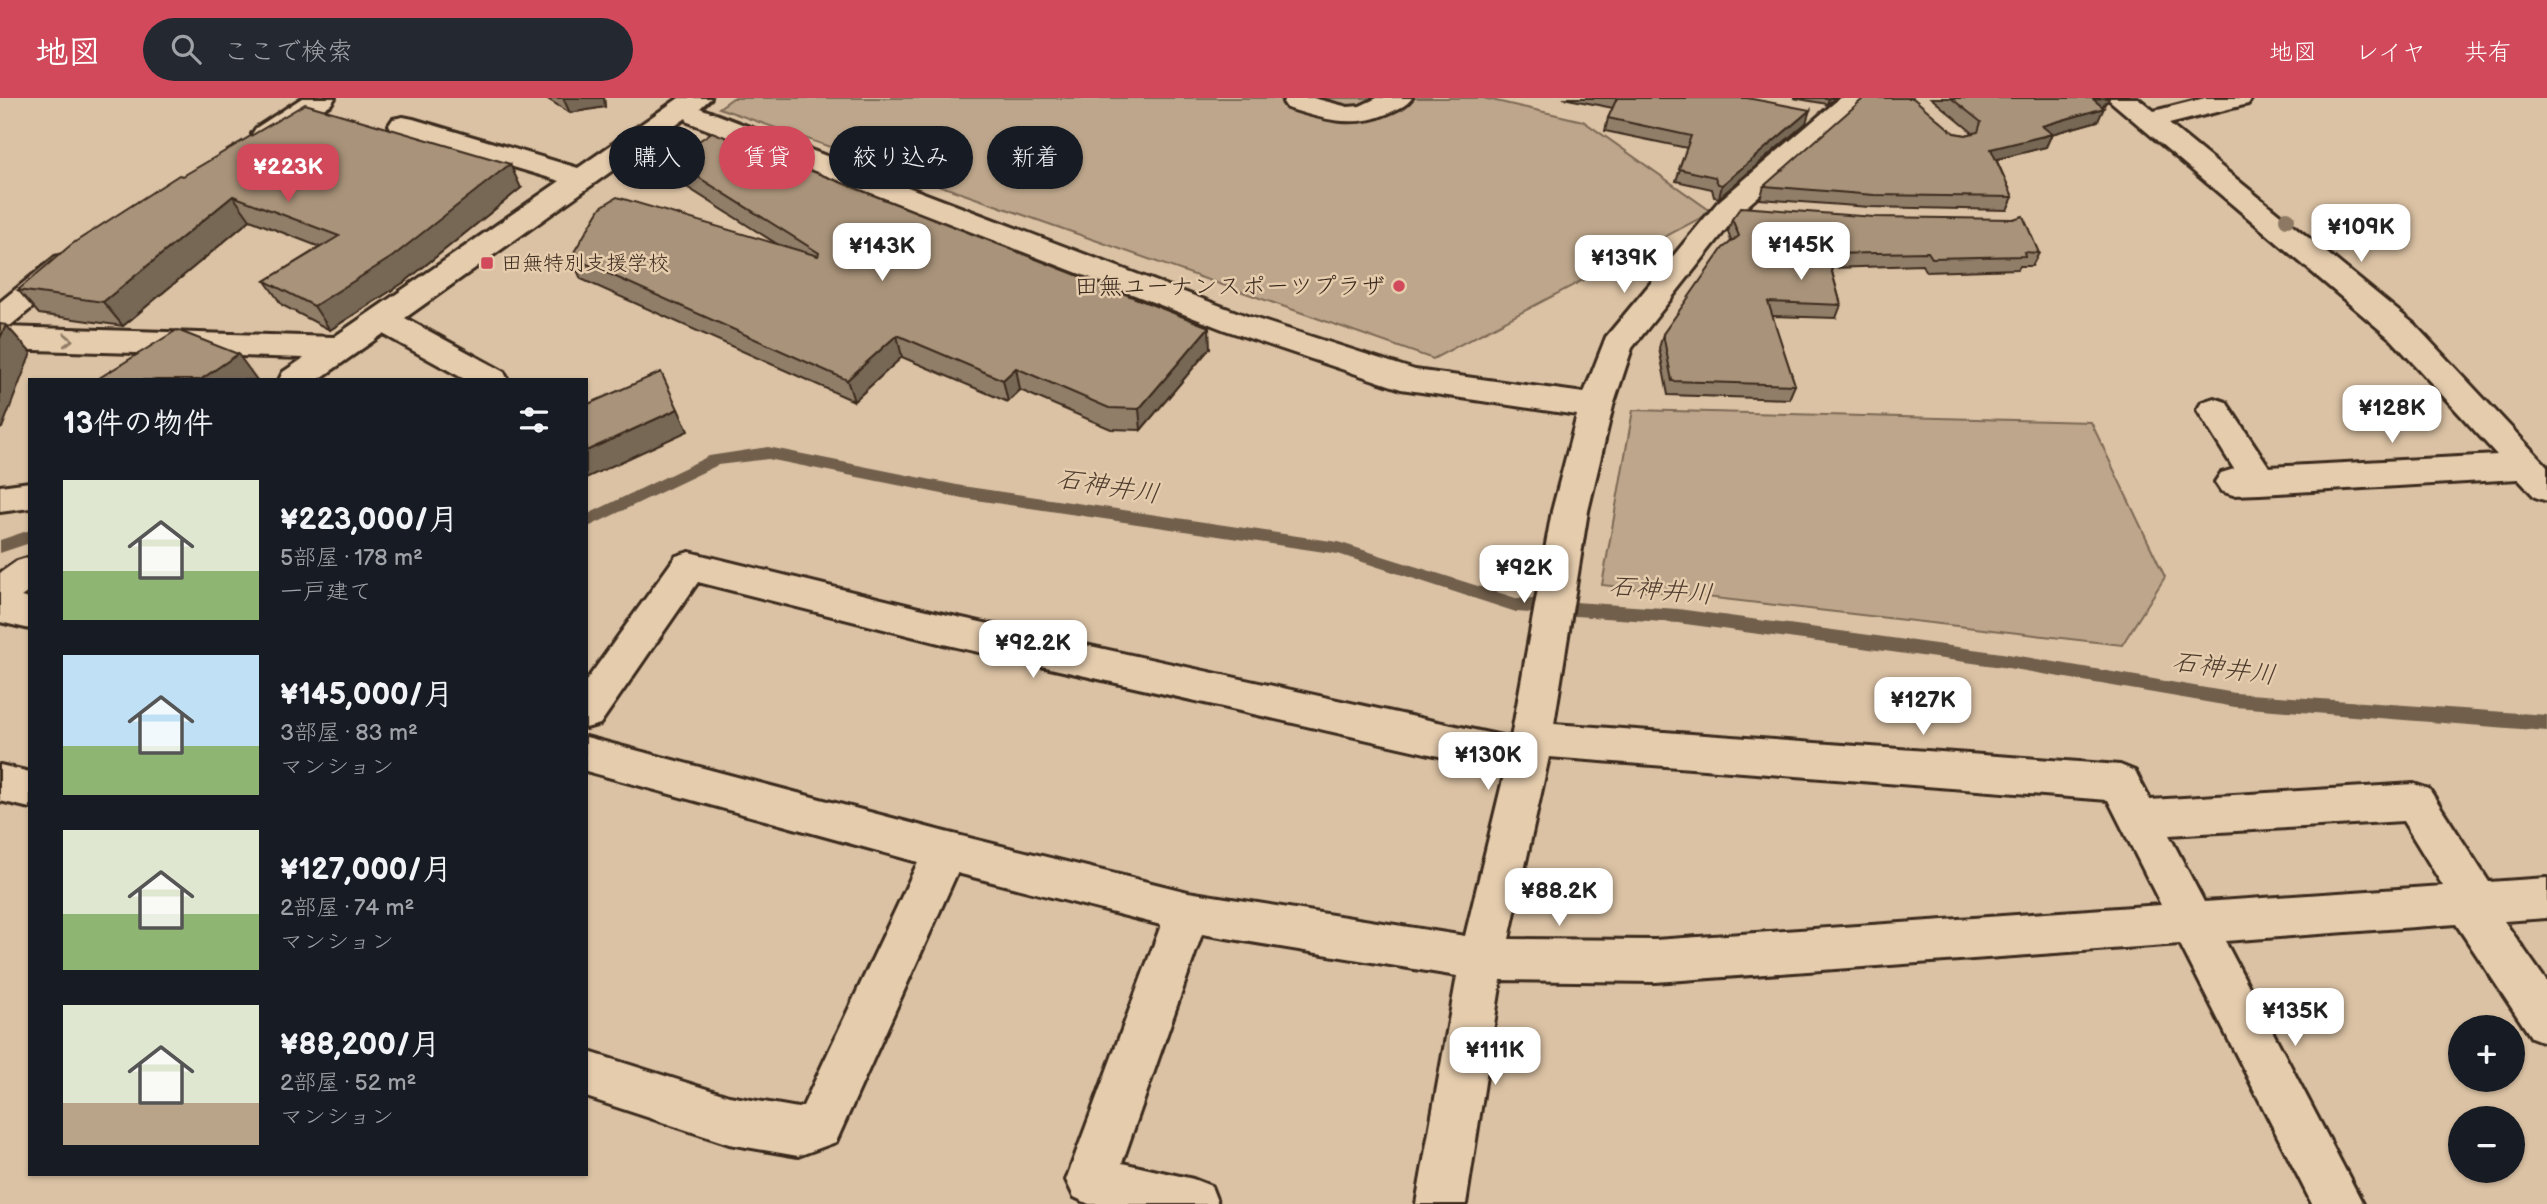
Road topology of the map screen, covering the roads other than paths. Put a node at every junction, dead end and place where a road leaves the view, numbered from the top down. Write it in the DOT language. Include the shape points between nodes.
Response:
graph roads {
  1 [pos="321,98"];
  2 [pos="1398,98"];
  3 [pos="2121,98"];
  4 [pos="2238,98"];
  5 [pos="1297,102"];
  6 [pos="698,107"];
  7 [pos="1846,108"];
  8 [pos="1798,110"];
  9 [pos="2151,120"];
  10 [pos="403,125"];
  11 [pos="239,152"];
  12 [pos="581,178"];
  13 [pos="1728,208"];
  14 [pos="1766,211"];
  15 [pos="89,249"];
  16 [pos="0,318"];
  17 [pos="381,319"];
  18 [pos="0,338"];
  19 [pos="340,348"];
  20 [pos="298,378"];
  21 [pos="488,378"];
  22 [pos="1595,406"];
  23 [pos="2214,410"];
  24 [pos="2537,477"];
  25 [pos="28,495"];
  26 [pos="0,499"];
  27 [pos="28,572"];
  28 [pos="0,593"];
  29 [pos="0,607"];
  30 [pos="28,614"];
  31 [pos="588,709"];
  32 [pos="1529,749"];
  33 [pos="588,755"];
  34 [pos="0,783"];
  35 [pos="28,790"];
  36 [pos="2138,819"];
  37 [pos="945,851"];
  38 [pos="2547,898"];
  39 [pos="2473,904"];
  40 [pos="1188,912"];
  41 [pos="2192,924"];
  42 [pos="1482,959"];
  43 [pos="2547,1021"];
  44 [pos="588,1075"];
  45 [pos="1193,1204"];
  46 [pos="1441,1204"];
  47 [pos="2338,1204"];
  1 -- 11 [label="street"];
  2 -- 5 [label="street" via="1349,117"];
  3 -- 9 [label="street"];
  4 -- 9 [label="street"];
  6 -- 12 [label="street"];
  6 -- 22 [label="street" via="1236,323 1413,381"];
  7 -- 8 [label="street"];
  7 -- 13 [label="street"];
  9 -- 24 [label="street" via="2403,332"];
  10 -- 12 [label="street"];
  12 -- 17 [label="street"];
  13 -- 14 [label="street"];
  13 -- 22 [label="street" via="1617,345"];
  15 -- 16 [label="street"];
  17 -- 19 [label="street"];
  17 -- 21 [label="street"];
  18 -- 19 [label="street, one-way"];
  19 -- 20 [label="street"];
  22 -- 32 [label="street" via="1570,510"];
  23 -- 24 [label="street" via="2247,481"];
  25 -- 26 [label="street"];
  27 -- 28 [label="street"];
  29 -- 30 [label="street"];
  31 -- 32 [label="street" via="690,566 967,635"];
  32 -- 36 [label="street" via="2120,783"];
  32 -- 42 [label="street"];
  33 -- 37 [label="street"];
  34 -- 35 [label="street"];
  36 -- 39 [label="street" via="2414,802"];
  36 -- 41 [label="street"];
  37 -- 40 [label="street"];
  37 -- 44 [label="street" via="819,1125 798,1132 729,1120"];
  38 -- 39 [label="street"];
  39 -- 41 [label="street"];
  39 -- 43 [label="street"];
  40 -- 42 [label="street"];
  40 -- 45 [label="street" via="1091,1180"];
  41 -- 42 [label="street" via="1655,961"];
  41 -- 47 [label="street"];
  42 -- 46 [label="street"];
}
